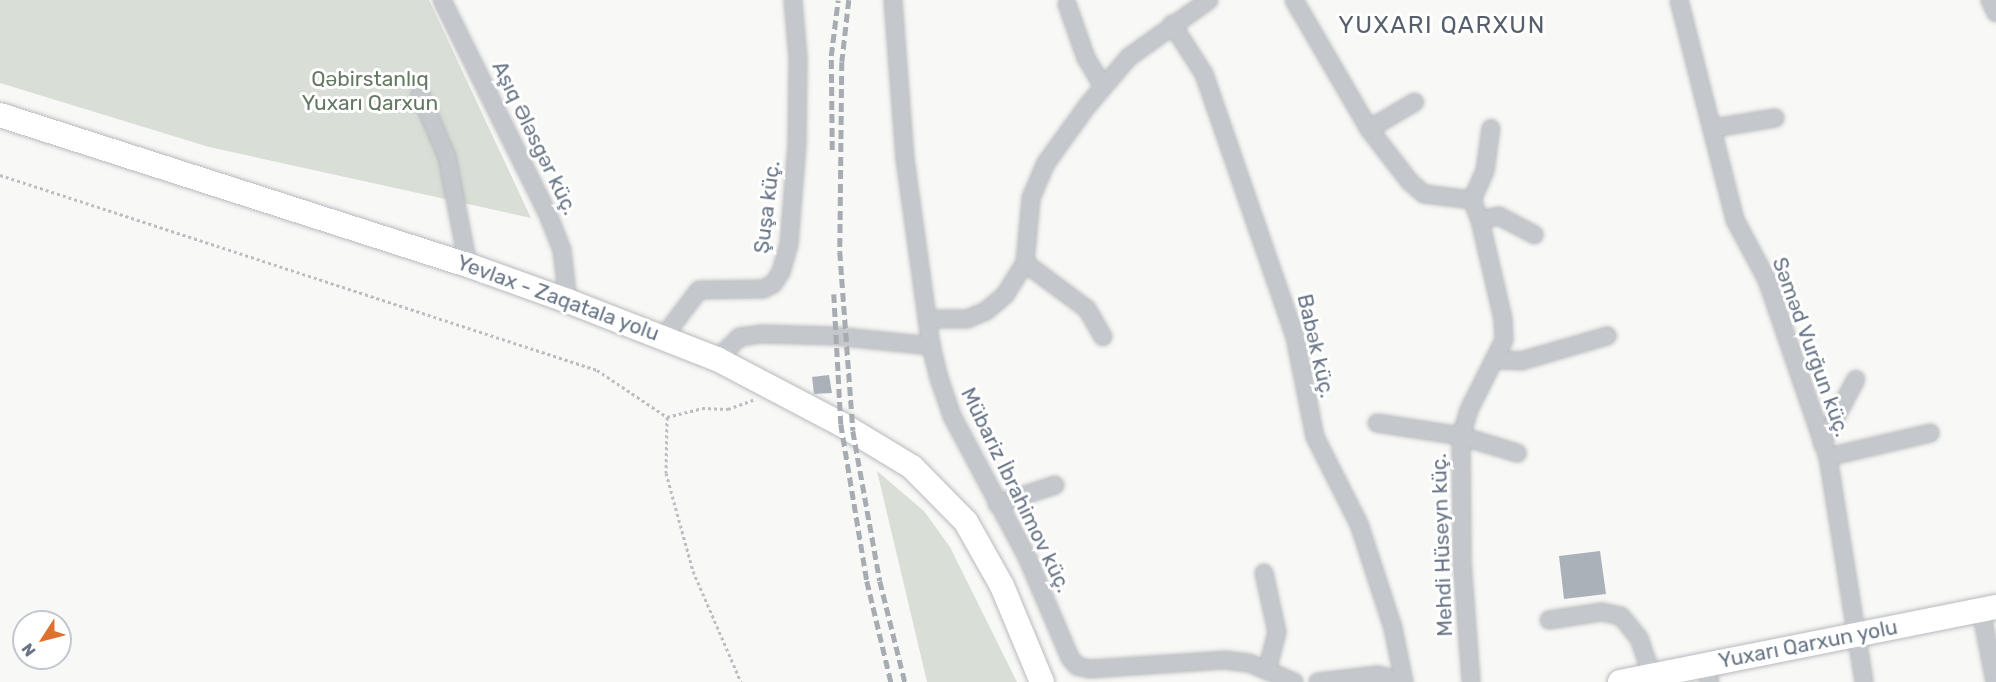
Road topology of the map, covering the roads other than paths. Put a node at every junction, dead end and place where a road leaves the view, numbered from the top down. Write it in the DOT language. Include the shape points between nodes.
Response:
graph roads {
  1 [pos="442,0"];
  2 [pos="793,0"];
  3 [pos="893,0"];
  4 [pos="1209,0"];
  5 [pos="1294,0"];
  6 [pos="1679,0"];
  7 [pos="1990,0"];
  8 [pos="1068,4"];
  9 [pos="1996,13"];
  10 [pos="1172,24"];
  11 [pos="1103,86"];
  12 [pos="420,94"];
  13 [pos="1415,102"];
  14 [pos="0,115"];
  15 [pos="1775,118"];
  16 [pos="1491,128"];
  17 [pos="1714,128"];
  18 [pos="1369,129"];
  19 [pos="1472,200"];
  20 [pos="1480,220"];
  21 [pos="1534,235"];
  22 [pos="1025,263"];
  23 [pos="468,265"];
  24 [pos="568,301"];
  25 [pos="927,320"];
  26 [pos="664,336"];
  27 [pos="1607,336"];
  28 [pos="1103,337"];
  29 [pos="931,346"];
  30 [pos="717,359"];
  31 [pos="1497,360"];
  32 [pos="1856,379"];
  33 [pos="1377,423"];
  34 [pos="1930,434"];
  35 [pos="1461,435"];
  36 [pos="1825,450"];
  37 [pos="1517,453"];
  38 [pos="1055,485"];
  39 [pos="997,504"];
  40 [pos="1264,573"];
  41 [pos="1989,609"];
  42 [pos="1549,620"];
  43 [pos="1020,625"];
  44 [pos="1854,634"];
  45 [pos="1267,671"];
  46 [pos="1707,673"];
  47 [pos="1652,676"];
  48 [pos="1042,682"];
  49 [pos="1052,682"];
  50 [pos="1294,682"];
  51 [pos="1318,682"];
  52 [pos="1404,682"];
  53 [pos="1471,682"];
  54 [pos="1620,682"];
  55 [pos="1864,682"];
  56 [pos="1995,682"];
  1 -- 24 [label="street, Aşıq Ələsgər küç." via="547,212 562,250"];
  2 -- 26 [label="street, Şuşa küç." via="798,57 797,144 789,244 781,272 774,284 763,289 699,290"];
  3 -- 25 [label="street, Mübariz İbrahimov küç." via="899,108"];
  4 -- 10 [label="street"];
  5 -- 18 [label="street"];
  6 -- 17 [label="street, Səməd Vurğun küç."];
  7 -- 9 [label="street"];
  8 -- 11 [label="street" via="1086,58"];
  10 -- 11 [label="street" via="1129,57"];
  10 -- 52 [label="street, Babək küç." via="1204,74 1295,337 1315,437 1359,524 1393,628"];
  11 -- 22 [label="street" via="1046,163 1030,198"];
  12 -- 23 [label="street" via="447,158"];
  13 -- 18 [label="street"];
  14 -- 23 [label="highway, Yevlax - Zaqatala yolu"];
  15 -- 17 [label="street"];
  16 -- 19 [label="street" via="1485,171"];
  17 -- 36 [label="street, Səməd Vurğun küç." via="1735,220 1767,279"];
  18 -- 19 [label="street" via="1424,194"];
  19 -- 20 [label="street, Mehdi Hüseyn küç."];
  20 -- 21 [label="street" via="1499,216"];
  20 -- 31 [label="street, Mehdi Hüseyn küç." via="1503,318 1504,340"];
  22 -- 25 [label="street" via="1018,279 986,311 967,319"];
  22 -- 28 [label="street" via="1088,309"];
  23 -- 24 [label="highway, Yevlax - Zaqatala yolu"];
  24 -- 26 [label="highway, Yevlax - Zaqatala yolu"];
  25 -- 29 [label="street, Mübariz İbrahimov küç."];
  26 -- 30 [label="highway, Yevlax - Zaqatala yolu"];
  27 -- 31 [label="street" via="1521,361"];
  29 -- 30 [label="street" via="835,336 761,334 740,337"];
  29 -- 39 [label="street, Mübariz İbrahimov küç." via="952,416"];
  30 -- 43 [label="highway, Yevlax - Zaqatala yolu" via="888,451 942,494 983,550"];
  31 -- 35 [label="street, Mehdi Hüseyn küç." via="1469,410"];
  32 -- 36 [label="street"];
  33 -- 35 [label="street"];
  34 -- 36 [label="street"];
  35 -- 37 [label="street"];
  35 -- 53 [label="street, Mehdi Hüseyn küç." via="1462,561"];
  36 -- 44 [label="street, Səməd Vurğun küç."];
  38 -- 39 [label="street"];
  39 -- 45 [label="street, Mübariz İbrahimov küç." via="1012,527 1059,635 1077,666 1090,669 1224,660 1249,663"];
  40 -- 45 [label="street" via="1277,632"];
  41 -- 44 [label="highway, Yuxarı Qarxun yolu"];
  41 -- 56 [label="street"];
  42 -- 47 [label="street" via="1602,612 1621,616 1639,638"];
  43 -- 48 [label="highway"];
  43 -- 49 [label="highway"];
  44 -- 46 [label="highway, Yuxarı Qarxun yolu"];
  44 -- 55 [label="street, Səməd Vurğun küç."];
  45 -- 50 [label="street, Mübariz İbrahimov küç."];
  46 -- 47 [label="highway, Yuxarı Qarxun yolu"];
  47 -- 54 [label="highway, Yuxarı Qarxun yolu"];
  51 -- 52 [label="street" via="1378,675"];
}
